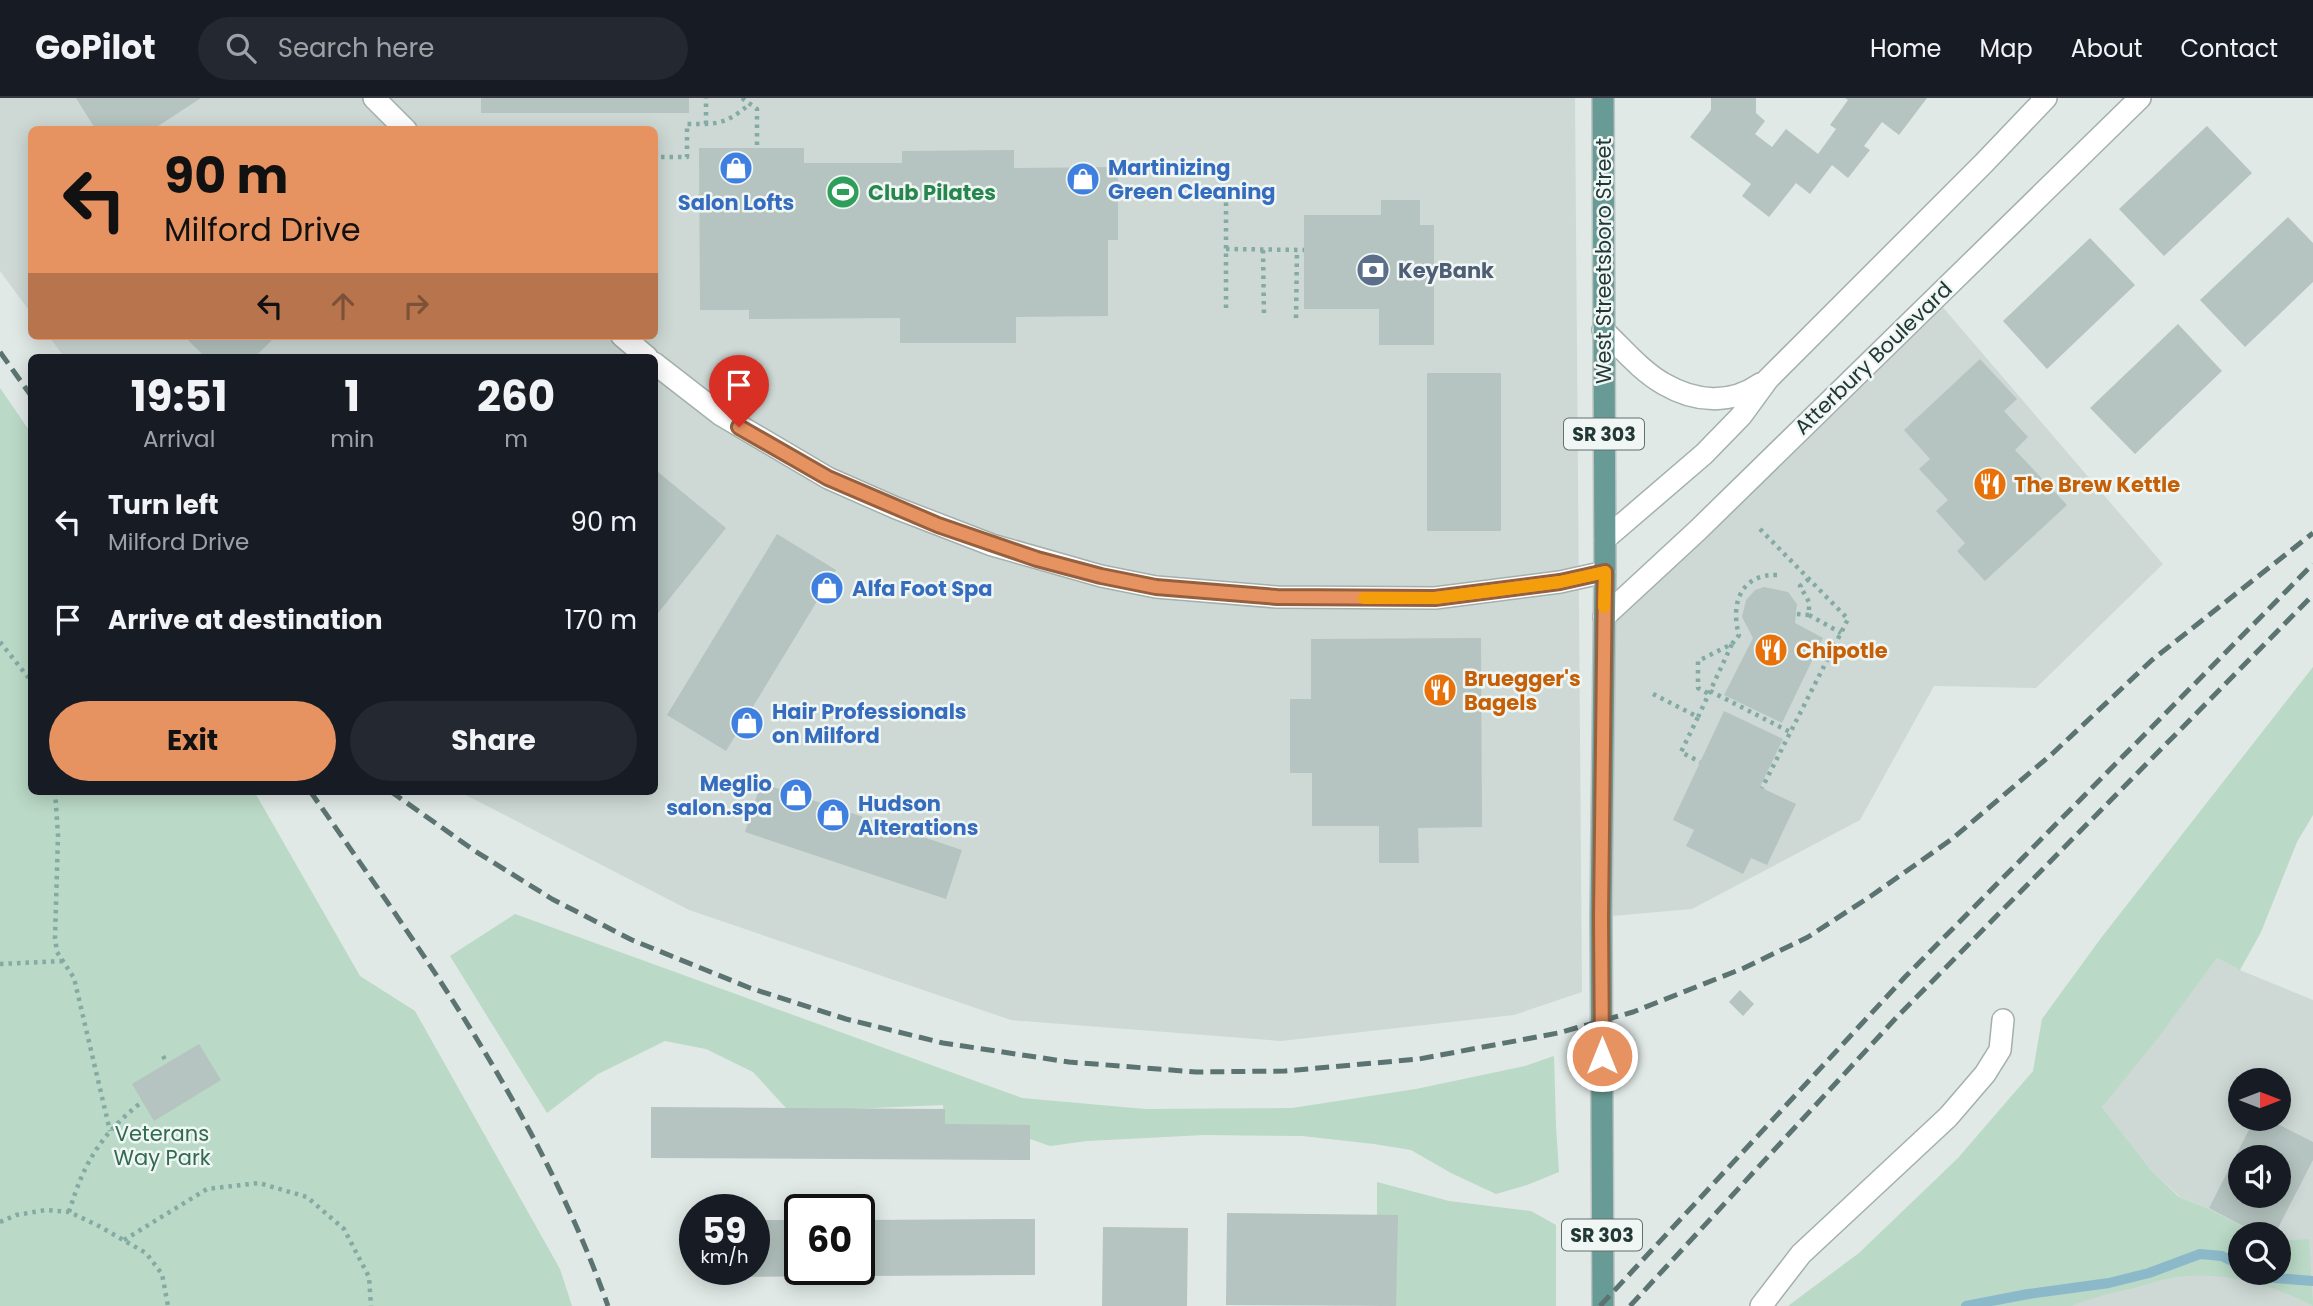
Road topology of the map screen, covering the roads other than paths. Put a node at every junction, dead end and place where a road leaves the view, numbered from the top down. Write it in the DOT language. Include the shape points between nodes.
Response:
graph roads {
  1 [pos="374,98"];
  2 [pos="1603,98"];
  3 [pos="2046,98"];
  4 [pos="2140,98"];
  5 [pos="402,126"];
  6 [pos="1604,330"];
  7 [pos="627,340"];
  8 [pos="643,354"];
  9 [pos="658,366"];
  10 [pos="1768,379"];
  11 [pos="1605,539"];
  12 [pos="1605,572"];
  13 [pos="1604,617"];
  14 [pos="2003,1020"];
  15 [pos="1603,1306"];
  16 [pos="1761,1306"];
  1 -- 5 [label="street"];
  2 -- 6 [label="main road, West Streetsboro Street / SR 303"];
  3 -- 10 [label="street"];
  4 -- 13 [label="street, Atterbury Boulevard"];
  6 -- 10 [label="street" via="1660,382 1702,398 1737,397"];
  6 -- 11 [label="main road, West Streetsboro Street / SR 303"];
  7 -- 8 [label="street"];
  9 -- 12 [label="street" via="721,415 828,478 992,545 1101,576 1156,587 1277,597 1435,598"];
  10 -- 11 [label="street" via="1704,454"];
  11 -- 12 [label="main road, West Streetsboro Street / SR 303"];
  12 -- 13 [label="main road, West Streetsboro Street / SR 303"];
  13 -- 15 [label="main road, West Streetsboro Street / SR 303"];
  14 -- 16 [label="street" via="2000,1050 1985,1074 1948,1116 1801,1254"];
}
